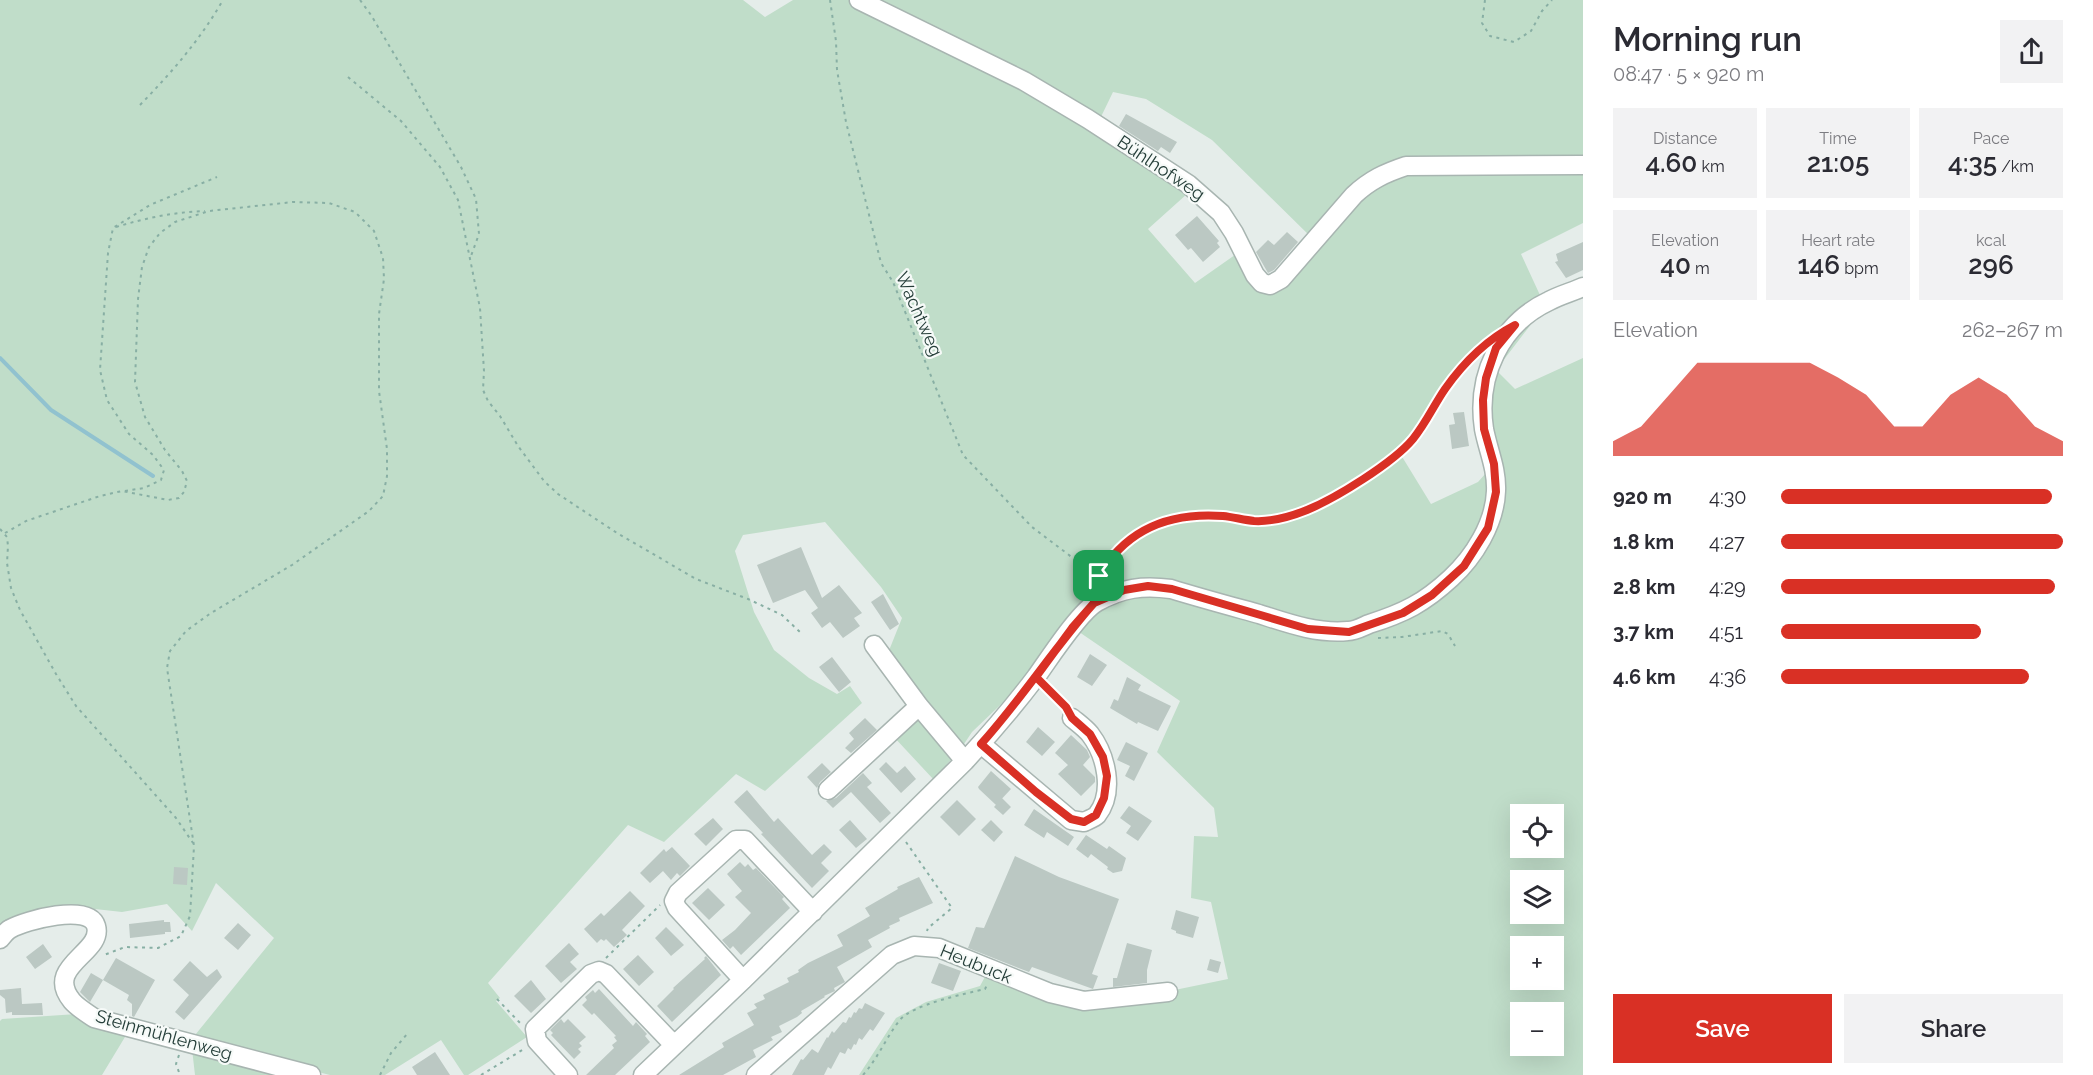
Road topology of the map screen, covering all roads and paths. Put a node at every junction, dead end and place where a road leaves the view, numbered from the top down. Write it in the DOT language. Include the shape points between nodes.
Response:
graph roads {
  1 [pos="223,0"];
  2 [pos="360,0"];
  3 [pos="830,0"];
  4 [pos="859,0"];
  5 [pos="1485,0"];
  6 [pos="1552,0"];
  7 [pos="348,77"];
  8 [pos="140,105"];
  9 [pos="1583,165"];
  10 [pos="217,177"];
  11 [pos="209,212"];
  12 [pos="114,228"];
  13 [pos="471,256"];
  14 [pos="1583,287"];
  15 [pos="1480,348"];
  16 [pos="122,491"];
  17 [pos="0,529"];
  18 [pos="5,533"];
  19 [pos="1099,576"];
  20 [pos="1094,603"];
  21 [pos="802,634"];
  22 [pos="1374,638"];
  23 [pos="874,645"];
  24 [pos="1455,646"];
  25 [pos="1036,677"];
  26 [pos="919,706"];
  27 [pos="1072,718"];
  28 [pos="981,744"];
  29 [pos="965,761"];
  30 [pos="828,790"];
  31 [pos="897,829"];
  32 [pos="194,846"];
  33 [pos="674,901"];
  34 [pos="813,912"];
  35 [pos="0,939"];
  36 [pos="924,945"];
  37 [pos="94,953"];
  38 [pos="599,971"];
  39 [pos="993,972"];
  40 [pos="743,980"];
  41 [pos="1168,992"];
  42 [pos="497,999"];
  43 [pos="408,1033"];
  44 [pos="536,1037"];
  45 [pos="188,1044"];
  46 [pos="674,1045"];
  47 [pos="180,1075"];
  48 [pos="311,1075"];
  49 [pos="380,1075"];
  50 [pos="481,1075"];
  51 [pos="568,1075"];
  52 [pos="643,1075"];
  53 [pos="756,1075"];
  54 [pos="863,1075"];
  1 -- 8 [label="path" via="177,67"];
  2 -- 13 [label="path" via="461,167 476,199 479,234"];
  3 -- 19 [label="path, Wachtweg" via="846,122 881,263 893,282 963,454 1032,527"];
  4 -- 9 [label="street, Bühlhofweg" via="1024,81 1188,184 1221,213 1255,275 1270,285 1281,279 1367,182 1385,173 1406,166"];
  5 -- 6 [label="path" via="1482,22 1490,36 1514,42 1531,31"];
  7 -- 13 [label="path" via="401,121 440,167 458,200"];
  10 -- 12 [label="path" via="150,205"];
  11 -- 12 [label="path" via="151,217"];
  11 -- 16 [label="path" via="175,222 160,233 149,247 142,267 138,299 135,382 145,417 187,481 184,492 168,501"];
  11 -- 32 [label="path" via="293,202 329,203 355,212 374,231 383,258 379,391 387,477 383,496 369,511 292,565 211,613 186,631 171,651 167,668"];
  12 -- 16 [label="path" via="108,253 100,370 107,399 129,434 165,470 161,480 144,488"];
  13 -- 21 [label="path" via="480,308 483,390 544,481 558,494 696,579 782,615"];
  14 -- 20 [label="street" via="1531,311 1496,348 1483,400 1484,429 1494,464 1496,492 1488,528 1464,566 1432,595 1403,613 1349,632 1308,629 1172,589 1148,586 1124,590"];
  15 -- 19 [label="path" via="1446,388 1411,441 1381,467 1342,491 1309,509 1276,519 1256,521 1222,516 1155,524 1124,544"];
  16 -- 18 [label="path" via="26,521"];
  17 -- 18 [label="path"];
  18 -- 32 [label="path" via="11,588 56,674 76,706 176,818"];
  19 -- 20 [label="path"];
  20 -- 25 [label="street"];
  22 -- 24 [label="path" via="1442,631"];
  23 -- 26 [label="street"];
  25 -- 27 [label="path"];
  25 -- 28 [label="street"];
  26 -- 29 [label="street"];
  26 -- 30 [label="street"];
  27 -- 28 [label="street" via="1090,734 1103,757 1107,776 1104,798 1096,815 1084,822 1071,819"];
  28 -- 29 [label="street"];
  29 -- 31 [label="street"];
  31 -- 34 [label="street"];
  31 -- 36 [label="path" via="952,908 928,928"];
  32 -- 37 [label="path" via="190,916 181,936 158,948 125,947"];
  33 -- 34 [label="street" via="736,840 746,840"];
  33 -- 38 [label="path" via="663,903 601,963"];
  33 -- 40 [label="street"];
  34 -- 40 [label="street"];
  35 -- 37 [label="street, Steinmühlenweg" via="9,929 48,916 79,914 89,916 96,924"];
  36 -- 39 [label="street, Heubuck"];
  36 -- 53 [label="street, Heubuck" via="892,955"];
  37 -- 45 [label="street, Steinmühlenweg" via="73,963 65,977 65,991 74,1004 94,1018"];
  38 -- 44 [label="street" via="591,974 535,1029"];
  38 -- 46 [label="street"];
  39 -- 41 [label="street, Heubuck" via="1084,1001"];
  39 -- 54 [label="path" via="986,989 937,1000 901,1018"];
  40 -- 46 [label="street"];
  42 -- 44 [label="path"];
  43 -- 49 [label="path" via="391,1053"];
  44 -- 50 [label="path"];
  44 -- 51 [label="street"];
  45 -- 47 [label="path" via="179,1053 176,1064"];
  45 -- 48 [label="street, Steinmühlenweg"];
  46 -- 52 [label="street"];
}
